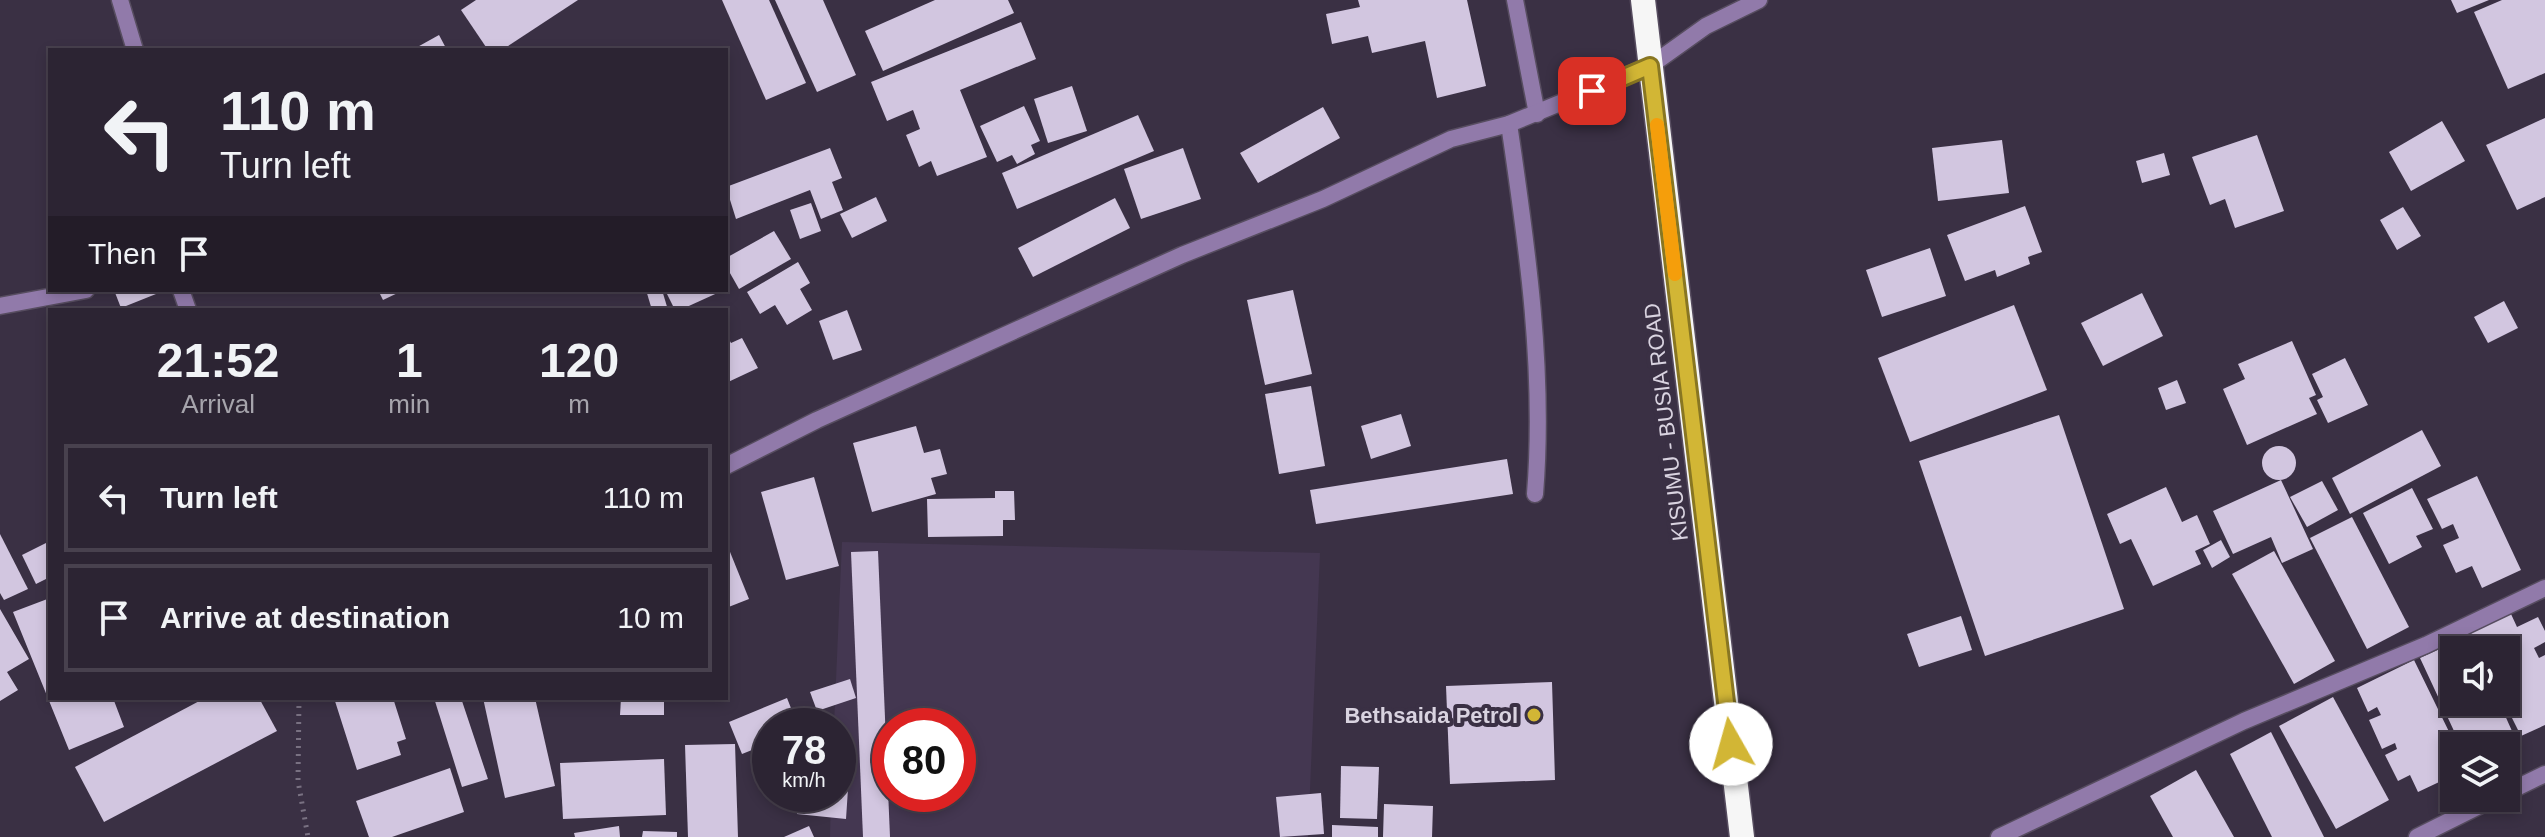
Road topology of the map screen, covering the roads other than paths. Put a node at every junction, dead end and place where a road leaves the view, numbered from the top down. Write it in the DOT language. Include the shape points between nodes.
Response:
graph roads {
  1 [pos="120,0"];
  2 [pos="1515,0"];
  3 [pos="1643,0"];
  4 [pos="1759,0"];
  5 [pos="134,48"];
  6 [pos="1650,66"];
  7 [pos="1537,114"];
  8 [pos="1509,124"];
  9 [pos="75,292"];
  10 [pos="0,306"];
  11 [pos="728,465"];
  12 [pos="1535,494"];
  13 [pos="2545,588"];
  14 [pos="2545,774"];
  15 [pos="2520,786"];
  16 [pos="2467,812"];
  17 [pos="1742,837"];
  18 [pos="1999,837"];
  19 [pos="2417,837"];
  1 -- 5 [label="street"];
  2 -- 7 [label="street"];
  3 -- 6 [label="highway, KISUMU - BUSIA ROAD"];
  4 -- 6 [label="street" via="1706,26"];
  6 -- 7 [label="street"];
  6 -- 17 [label="highway, KISUMU - BUSIA ROAD"];
  7 -- 8 [label="street"];
  8 -- 11 [label="street" via="1451,139 1323,199 1182,255"];
  8 -- 12 [label="street" via="1526,240 1539,448"];
  9 -- 10 [label="street"];
  13 -- 18 [label="street"];
  14 -- 15 [label="street"];
  16 -- 19 [label="street"];
}
